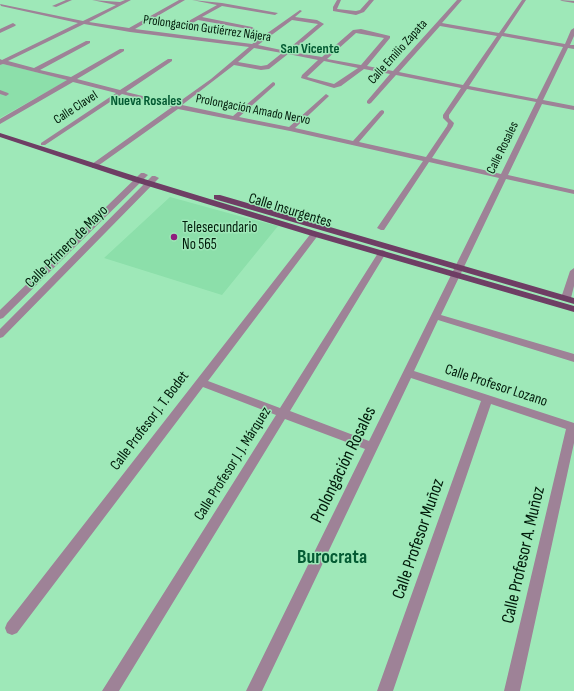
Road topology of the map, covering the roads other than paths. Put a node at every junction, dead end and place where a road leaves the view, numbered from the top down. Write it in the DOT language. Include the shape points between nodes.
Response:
graph roads {
  1 [pos="14,0"];
  2 [pos="70,0"];
  3 [pos="94,0"];
  4 [pos="129,0"];
  5 [pos="183,0"];
  6 [pos="194,0"];
  7 [pos="229,0"];
  8 [pos="339,0"];
  9 [pos="370,0"];
  10 [pos="460,0"];
  11 [pos="524,0"];
  12 [pos="562,0"];
  13 [pos="574,2"];
  14 [pos="121,4"];
  15 [pos="220,5"];
  16 [pos="1,6"];
  17 [pos="54,6"];
  18 [pos="300,10"];
  19 [pos="275,13"];
  20 [pos="197,18"];
  21 [pos="292,18"];
  22 [pos="82,22"];
  23 [pos="187,24"];
  24 [pos="439,24"];
  25 [pos="14,25"];
  26 [pos="252,29"];
  27 [pos="130,30"];
  28 [pos="574,30"];
  29 [pos="0,31"];
  30 [pos="501,35"];
  31 [pos="88,42"];
  32 [pos="253,46"];
  33 [pos="570,46"];
  34 [pos="122,50"];
  35 [pos="288,53"];
  36 [pos="170,60"];
  37 [pos="323,60"];
  38 [pos="1,62"];
  39 [pos="233,63"];
  40 [pos="362,68"];
  41 [pos="36,70"];
  42 [pos="395,74"];
  43 [pos="74,79"];
  44 [pos="273,84"];
  45 [pos="463,87"];
  46 [pos="122,93"];
  47 [pos="326,96"];
  48 [pos="539,101"];
  49 [pos="369,102"];
  50 [pos="175,106"];
  51 [pos="574,108"];
  52 [pos="382,112"];
  53 [pos="234,118"];
  54 [pos="0,122"];
  55 [pos="290,129"];
  56 [pos="0,130"];
  57 [pos="0,135"];
  58 [pos="355,143"];
  59 [pos="43,144"];
  60 [pos="428,158"];
  61 [pos="98,164"];
  62 [pos="503,176"];
  63 [pos="141,178"];
  64 [pos="152,181"];
  65 [pos="574,192"];
  66 [pos="381,228"];
  67 [pos="315,234"];
  68 [pos="382,253"];
  69 [pos="574,270"];
  70 [pos="456,272"];
  71 [pos="570,299"];
  72 [pos="574,309"];
  73 [pos="0,316"];
  74 [pos="435,316"];
  75 [pos="0,335"];
  76 [pos="574,358"];
  77 [pos="409,373"];
  78 [pos="200,382"];
  79 [pos="487,399"];
  80 [pos="283,413"];
  81 [pos="573,427"];
  82 [pos="373,447"];
  83 [pos="12,628"];
  84 [pos="255,690"];
  85 [pos="110,691"];
  86 [pos="385,691"];
  87 [pos="512,691"];
  1 -- 16 [label="street"];
  2 -- 17 [label="street"];
  3 -- 14 [label="street"];
  4 -- 14 [label="street"];
  5 -- 27 [label="street"];
  6 -- 15 [label="street"];
  7 -- 15 [label="street"];
  8 -- 9 [label="street" via="335,10 356,13 362,11"];
  10 -- 24 [label="street, Calle Emilio Zapata"];
  11 -- 30 [label="street"];
  12 -- 13 [label="street"];
  14 -- 22 [label="street"];
  15 -- 19 [label="street"];
  15 -- 20 [label="street"];
  16 -- 22 [label="street, Prolongacion Gutiérrez Nájera"];
  18 -- 21 [label="street"];
  20 -- 23 [label="street"];
  20 -- 26 [label="street"];
  21 -- 32 [label="street"];
  21 -- 35 [label="street" via="321,24"];
  22 -- 27 [label="street, Prolongacion Gutiérrez Nájera"];
  22 -- 38 [label="street"];
  24 -- 30 [label="street"];
  24 -- 42 [label="street, Calle Emilio Zapata"];
  25 -- 29 [label="street"];
  27 -- 32 [label="street, Prolongacion Gutiérrez Nájera"];
  28 -- 33 [label="street, Calle Rosales"];
  30 -- 33 [label="street"];
  30 -- 45 [label="street"];
  31 -- 41 [label="street"];
  32 -- 35 [label="street, Prolongacion Gutiérrez Nájera"];
  32 -- 39 [label="street"];
  33 -- 48 [label="street, Calle Rosales"];
  34 -- 43 [label="street"];
  35 -- 37 [label="street, Prolongacion Gutiérrez Nájera"];
  35 -- 39 [label="street" via="267,68"];
  36 -- 46 [label="street, Calle Clavel"];
  37 -- 40 [label="street, Prolongacion Gutiérrez Nájera"];
  37 -- 40 [label="street" via="304,78 337,86"];
  37 -- 40 [label="street" via="357,31 388,37"];
  38 -- 41 [label="street, Prolongación Amado Nervo"];
  39 -- 50 [label="street"];
  40 -- 42 [label="street, Prolongacion Gutiérrez Nájera"];
  41 -- 43 [label="street, Prolongación Amado Nervo"];
  42 -- 45 [label="street, Prolongacion Gutiérrez Nájera"];
  42 -- 49 [label="street, Calle Emilio Zapata"];
  43 -- 46 [label="street, Prolongación Amado Nervo"];
  43 -- 54 [label="street"];
  44 -- 53 [label="street"];
  45 -- 48 [label="street, Prolongacion Gutiérrez Nájera"];
  45 -- 60 [label="street" via="446,114 450,126"];
  46 -- 50 [label="street, Prolongación Amado Nervo"];
  46 -- 59 [label="street, Calle Clavel"];
  47 -- 55 [label="street"];
  48 -- 51 [label="street, Prolongacion Gutiérrez Nájera"];
  48 -- 62 [label="street, Calle Rosales"];
  50 -- 53 [label="street, Prolongación Amado Nervo"];
  50 -- 61 [label="street"];
  52 -- 58 [label="street"];
  53 -- 55 [label="street, Prolongación Amado Nervo"];
  55 -- 58 [label="street, Prolongación Amado Nervo"];
  56 -- 59 [label="main road, Calle Insurgentes"];
  57 -- 61 [label="main road, Calle Insurgentes"];
  58 -- 60 [label="street, Prolongación Amado Nervo"];
  59 -- 61 [label="main road, Calle Insurgentes"];
  60 -- 62 [label="street, Prolongación Amado Nervo"];
  60 -- 66 [label="street"];
  61 -- 63 [label="main road, Calle Insurgentes"];
  62 -- 65 [label="street, Prolongación Amado Nervo"];
  62 -- 70 [label="street, Calle Rosales"];
  63 -- 64 [label="main road, Calle Insurgentes"];
  63 -- 73 [label="street, Calle Primero de Mayo"];
  64 -- 67 [label="main road, Calle Insurgentes"];
  64 -- 70 [label="main road, Calle Insurgentes"];
  64 -- 75 [label="street, Calle Primero de Mayo"];
  67 -- 68 [label="main road, Calle Insurgentes"];
  67 -- 78 [label="street, Calle Profesor J. T. Bodet"];
  68 -- 70 [label="main road, Calle Insurgentes"];
  68 -- 80 [label="street, Calle Profesor J. J. Márquez"];
  69 -- 71 [label="street"];
  70 -- 71 [label="main road, Calle Insurgentes"];
  70 -- 72 [label="main road, Calle Insurgentes"];
  70 -- 74 [label="street, Prolongación Rosales"];
  74 -- 76 [label="street"];
  74 -- 77 [label="street, Prolongación Rosales"];
  77 -- 79 [label="street, Calle Profesor Lozano"];
  77 -- 82 [label="street, Prolongación Rosales"];
  78 -- 80 [label="street"];
  78 -- 83 [label="street, Calle Profesor J. T. Bodet"];
  79 -- 81 [label="street, Calle Profesor Lozano"];
  79 -- 86 [label="street, Calle Profesor Muñoz"];
  80 -- 82 [label="street"];
  80 -- 85 [label="street, Calle Profesor J. J. Márquez"];
  81 -- 87 [label="street, Calle Profesor A. Muñoz"];
  82 -- 84 [label="street, Prolongación Rosales"];
}
